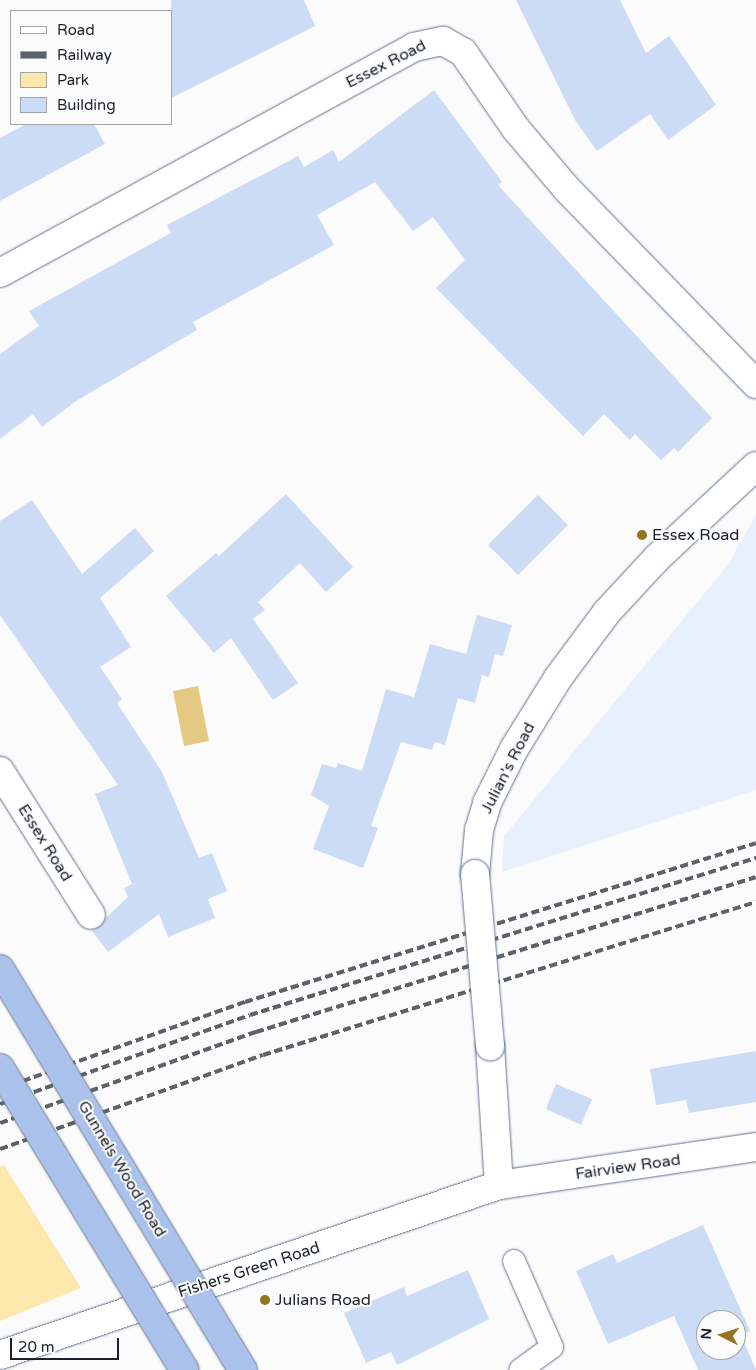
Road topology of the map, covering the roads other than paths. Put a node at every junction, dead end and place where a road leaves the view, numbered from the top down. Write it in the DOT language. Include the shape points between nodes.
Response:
graph roads {
  1 [pos="0,273"];
  2 [pos="756,384"];
  3 [pos="756,466"];
  4 [pos="0,771"];
  5 [pos="91,915"];
  6 [pos="0,969"];
  7 [pos="0,1068"];
  8 [pos="756,1147"];
  9 [pos="499,1185"];
  10 [pos="514,1261"];
  11 [pos="0,1355"];
  12 [pos="184,1370"];
  13 [pos="244,1370"];
  14 [pos="520,1370"];
  1 -- 2 [label="street, Essex Road" via="414,47 444,41 463,52 516,129 566,188"];
  3 -- 9 [label="street, Julian's Road, bridge" via="657,558 607,612 558,678 514,749 487,803 479,830 475,874"];
  4 -- 5 [label="street, Essex Road"];
  6 -- 13 [label="main road, Gunnels Wood Road, bridge"];
  7 -- 12 [label="main road, bridge"];
  8 -- 9 [label="street, Fairview Road"];
  9 -- 11 [label="street, Fishers Green Road"];
  10 -- 14 [label="lane" via="552,1347"];
}
